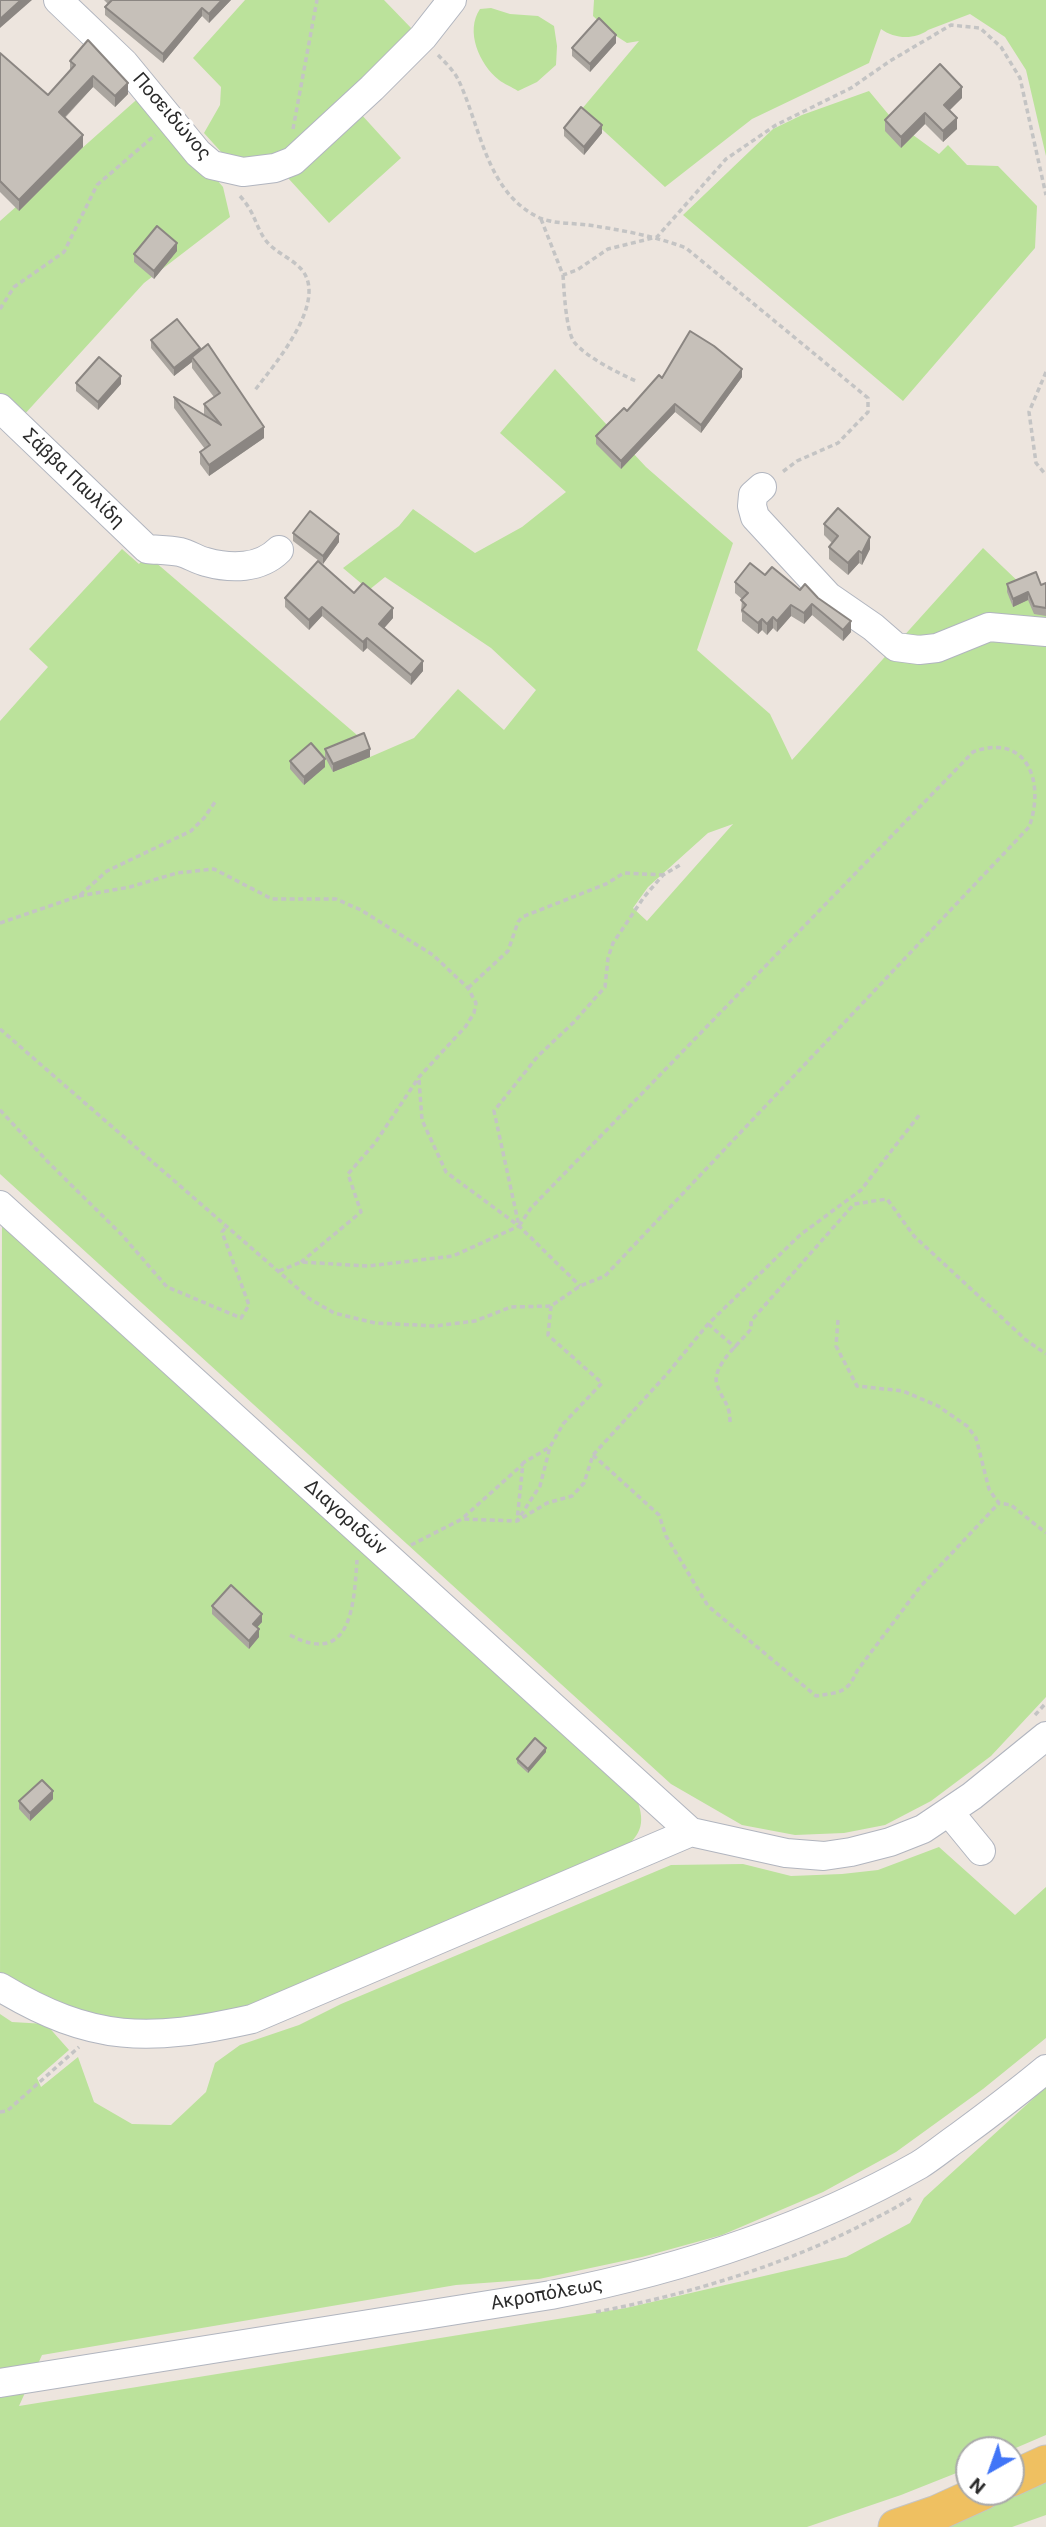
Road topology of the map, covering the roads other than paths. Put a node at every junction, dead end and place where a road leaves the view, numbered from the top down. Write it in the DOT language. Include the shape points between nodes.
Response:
graph roads {
  1 [pos="58,0"];
  2 [pos="452,0"];
  3 [pos="0,408"];
  4 [pos="762,486"];
  5 [pos="279,550"];
  6 [pos="1046,632"];
  7 [pos="0,1205"];
  8 [pos="1046,1736"];
  9 [pos="949,1812"];
  10 [pos="691,1832"];
  11 [pos="981,1851"];
  12 [pos="0,1987"];
  13 [pos="1046,2069"];
  14 [pos="0,2383"];
  15 [pos="1046,2463"];
  16 [pos="1025,2473"];
  17 [pos="955,2505"];
  18 [pos="896,2527"];
  1 -- 2 [label="street, Ποσειδώνος" via="124,63 198,153 212,165 257,172 293,160 423,37"];
  3 -- 5 [label="street, Σάββα Παυλίδη" via="147,549 180,552 223,566 266,561"];
  4 -- 6 [label="street" via="753,495 755,517 828,596 896,647 937,648 989,628"];
  7 -- 10 [label="street, Διαγοριδών"];
  8 -- 9 [label="street"];
  9 -- 10 [label="street" via="890,1842 824,1856 763,1849"];
  9 -- 11 [label="street"];
  10 -- 12 [label="street" via="252,2019 162,2035 118,2034 60,2019"];
  13 -- 14 [label="street, Ακροπόλεως" via="920,2164 809,2221 686,2262 619,2282 551,2295"];
  15 -- 16 [label="main road"];
  17 -- 18 [label="main road"];
}
